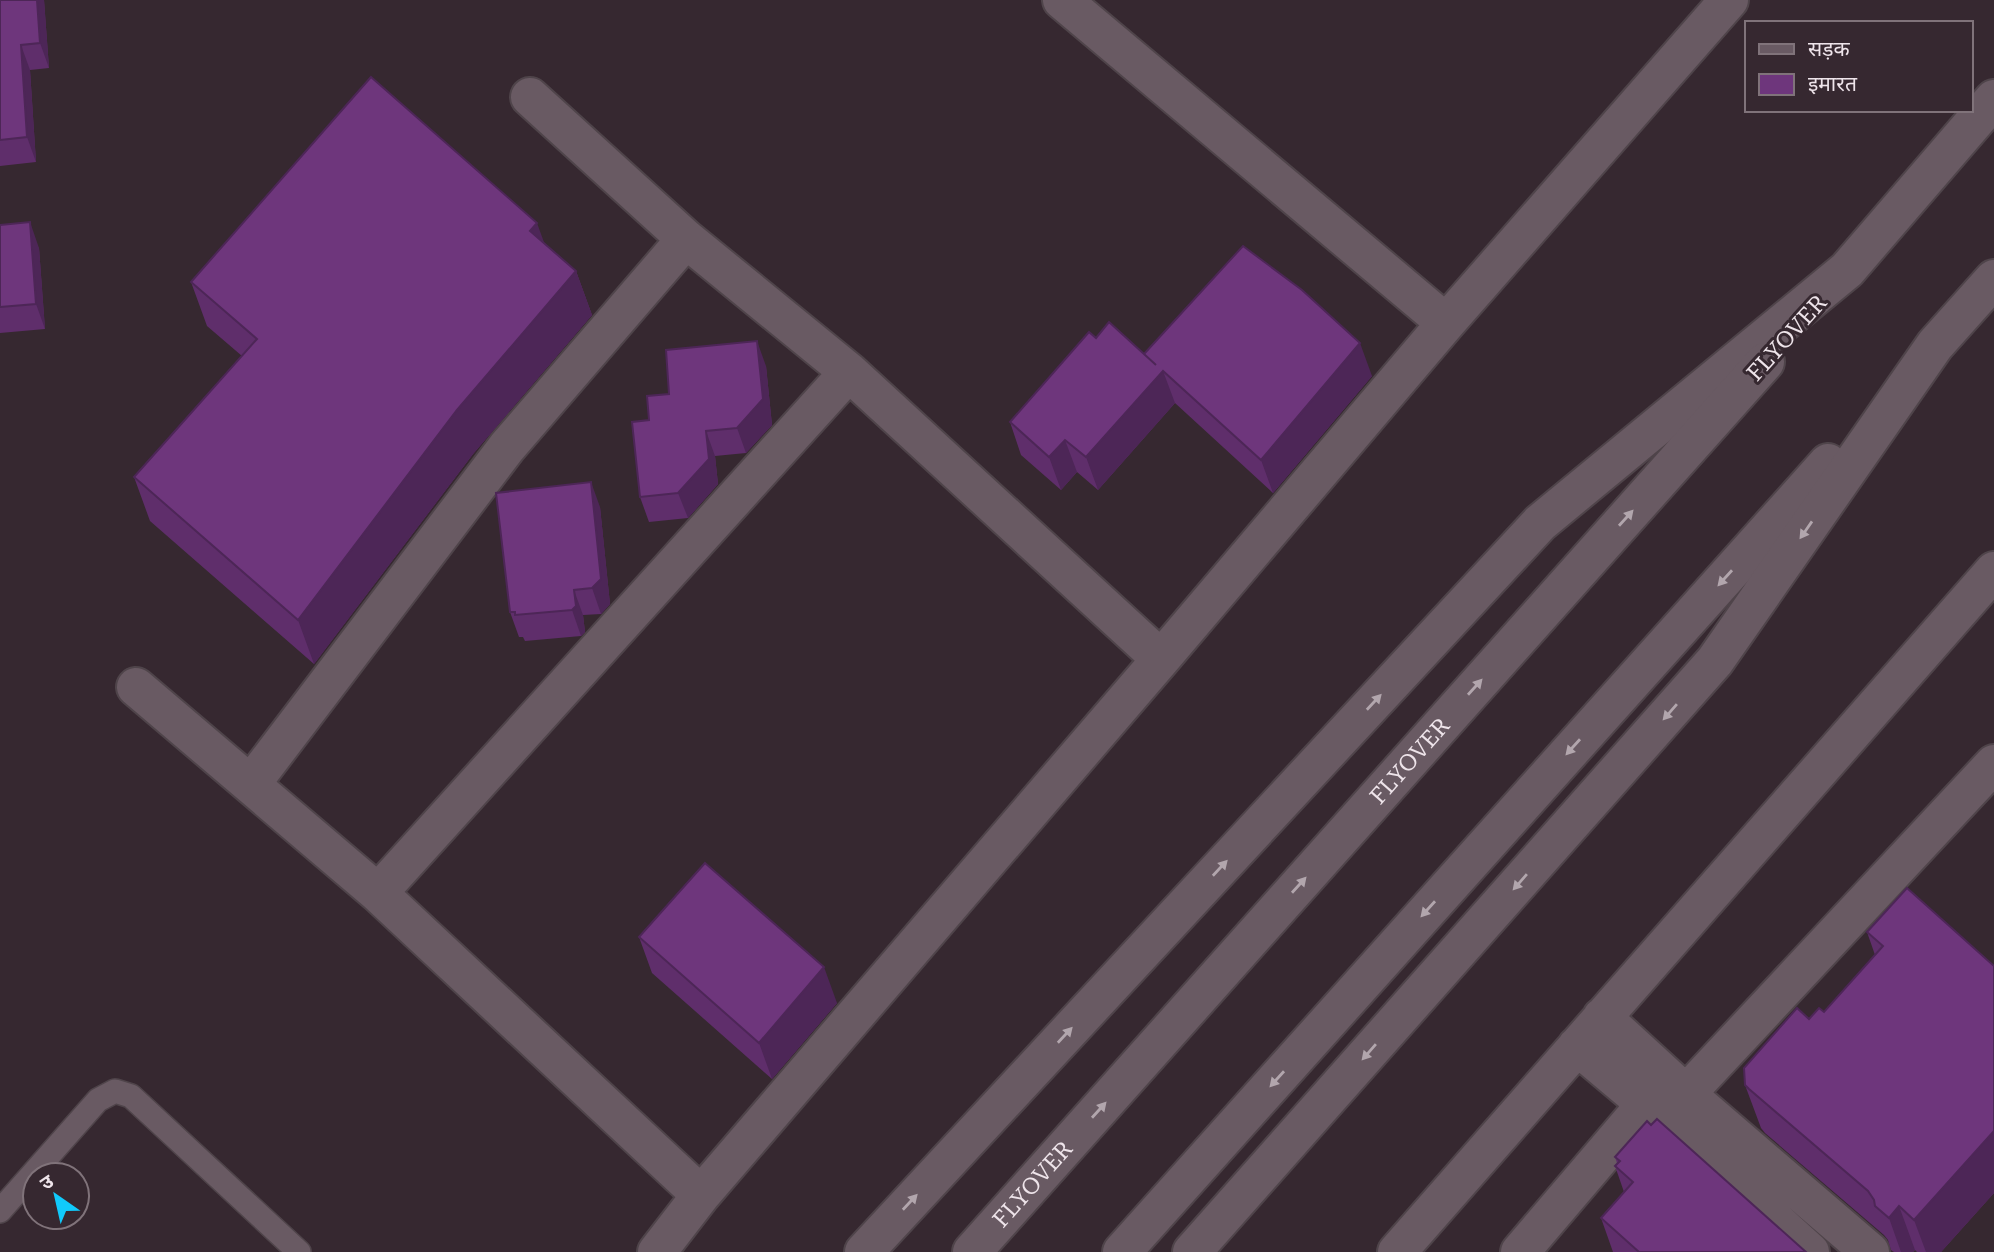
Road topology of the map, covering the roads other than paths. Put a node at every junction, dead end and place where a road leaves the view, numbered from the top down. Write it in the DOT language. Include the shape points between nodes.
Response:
graph roads {
  1 [pos="1062,0"];
  2 [pos="1729,0"];
  3 [pos="530,97"];
  4 [pos="1994,99"];
  5 [pos="686,239"];
  6 [pos="1847,270"];
  7 [pos="1994,279"];
  8 [pos="1446,323"];
  9 [pos="1935,345"];
  10 [pos="849,372"];
  11 [pos="1989,585"];
  12 [pos="1161,659"];
  13 [pos="136,687"];
  14 [pos="1994,764"];
  15 [pos="250,784"];
  16 [pos="379,893"];
  17 [pos="1602,1017"];
  18 [pos="1577,1046"];
  19 [pos="1686,1094"];
  20 [pos="1646,1104"];
  21 [pos="701,1195"];
  22 [pos="0,1211"];
  23 [pos="299,1252"];
  24 [pos="657,1252"];
  25 [pos="864,1252"];
  26 [pos="972,1252"];
  27 [pos="1122,1252"];
  28 [pos="1192,1252"];
  29 [pos="1397,1252"];
  30 [pos="1520,1252"];
  31 [pos="1810,1252"];
  32 [pos="1870,1252"];
  1 -- 8 [label="street"];
  2 -- 8 [label="street"];
  3 -- 5 [label="street"];
  4 -- 6 [label="street"];
  5 -- 10 [label="street"];
  5 -- 15 [label="street" via="507,447"];
  25 -- 6 [label="street, one-way" via="1540,523"];
  26 -- 6 [label="street, FLYOVER, one-way"];
  7 -- 9 [label="street"];
  8 -- 12 [label="street"];
  9 -- 27 [label="street, one-way"];
  9 -- 28 [label="street, one-way" via="1715,661"];
  10 -- 12 [label="street"];
  10 -- 16 [label="street"];
  11 -- 17 [label="street"];
  12 -- 21 [label="street"];
  13 -- 15 [label="street"];
  14 -- 19 [label="street"];
  15 -- 16 [label="street"];
  16 -- 21 [label="street"];
  17 -- 18 [label="street"];
  17 -- 19 [label="street"];
  18 -- 20 [label="street"];
  18 -- 29 [label="street"];
  19 -- 32 [label="street"];
  20 -- 30 [label="street"];
  20 -- 31 [label="street"];
  21 -- 24 [label="street"];
  22 -- 23 [label="lane" via="98,1100 115,1091 131,1096"];
}
